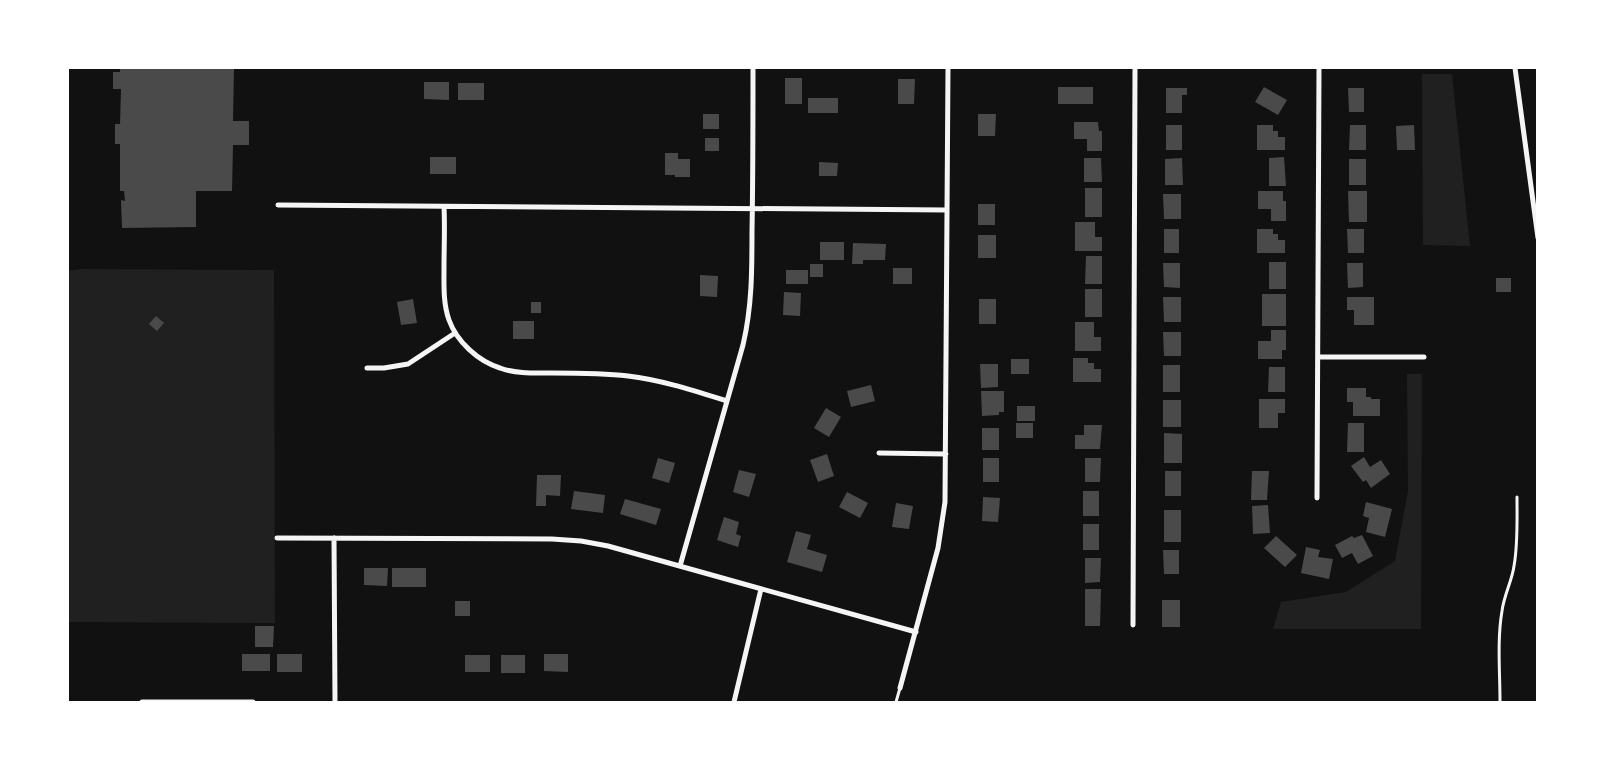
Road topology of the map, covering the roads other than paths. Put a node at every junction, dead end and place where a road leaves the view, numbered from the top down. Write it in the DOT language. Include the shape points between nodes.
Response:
graph roads {
  1 [pos="753,68"];
  2 [pos="948,68"];
  3 [pos="1134,68"];
  4 [pos="1319,68"];
  5 [pos="1515,68"];
  6 [pos="278,205"];
  7 [pos="444,207"];
  8 [pos="753,209"];
  9 [pos="947,210"];
  10 [pos="1538,238"];
  11 [pos="455,333"];
  12 [pos="1318,357"];
  13 [pos="1424,357"];
  14 [pos="367,368"];
  15 [pos="727,401"];
  16 [pos="879,453"];
  17 [pos="946,454"];
  18 [pos="1517,497"];
  19 [pos="1317,498"];
  20 [pos="277,538"];
  21 [pos="334,538"];
  22 [pos="680,566"];
  23 [pos="761,589"];
  24 [pos="1133,625"];
  25 [pos="916,632"];
  26 [pos="900,688"];
  27 [pos="142,702"];
  28 [pos="253,702"];
  29 [pos="334,702"];
  30 [pos="734,702"];
  31 [pos="896,702"];
  32 [pos="1500,702"];
  1 -- 8 [label="street"];
  2 -- 9 [label="street"];
  3 -- 24 [label="street"];
  4 -- 12 [label="street"];
  5 -- 10 [label="street"];
  6 -- 7 [label="street"];
  7 -- 8 [label="street"];
  7 -- 11 [label="street" via="446,303"];
  8 -- 9 [label="street"];
  8 -- 15 [label="street" via="748,322"];
  9 -- 17 [label="street"];
  11 -- 14 [label="street" via="408,364"];
  11 -- 15 [label="street" via="469,350 500,369 522,373 630,376"];
  12 -- 13 [label="street"];
  12 -- 19 [label="street"];
  15 -- 22 [label="street"];
  16 -- 17 [label="street"];
  17 -- 25 [label="street" via="942,533"];
  18 -- 32 [label="lane" via="1514,568 1505,596 1500,632"];
  20 -- 21 [label="street"];
  21 -- 22 [label="street" via="581,541"];
  21 -- 29 [label="street"];
  22 -- 23 [label="street"];
  23 -- 25 [label="street"];
  23 -- 30 [label="street"];
  25 -- 26 [label="street"];
  26 -- 31 [label="lane"];
  27 -- 28 [label="street"];
}
